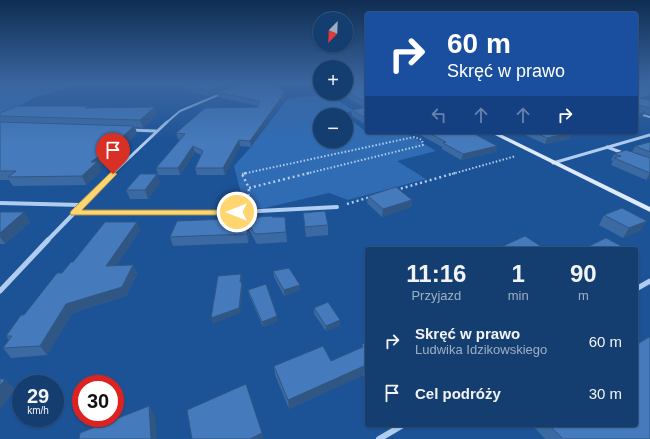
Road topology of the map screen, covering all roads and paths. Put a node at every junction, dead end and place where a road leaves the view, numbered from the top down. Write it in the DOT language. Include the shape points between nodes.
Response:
graph roads {
  1 [pos="198,103"];
  2 [pos="638,114"];
  3 [pos="650,117"];
  4 [pos="124,130"];
  5 [pos="156,131"];
  6 [pos="496,134"];
  7 [pos="650,135"];
  8 [pos="606,147"];
  9 [pos="532,152"];
  10 [pos="628,155"];
  11 [pos="553,163"];
  12 [pos="249,188"];
  13 [pos="391,192"];
  14 [pos="376,196"];
  15 [pos="0,203"];
  16 [pos="82,205"];
  17 [pos="337,207"];
  18 [pos="650,210"];
  19 [pos="247,212"];
  20 [pos="74,213"];
  21 [pos="650,281"];
  22 [pos="638,288"];
  23 [pos="0,292"];
  24 [pos="400,427"];
  25 [pos="379,439"];
  1 -- 5 [label="street" via="180,111"];
  2 -- 3 [label="street"];
  4 -- 5 [label="street"];
  5 -- 16 [label="street"];
  6 -- 9 [label="main road"];
  7 -- 8 [label="street"];
  8 -- 10 [label="street"];
  8 -- 11 [label="street"];
  9 -- 11 [label="main road"];
  9 -- 13 [label="path"];
  11 -- 18 [label="main road"];
  12 -- 12 [label="path" via="242,174 414,137 422,140 423,145"];
  12 -- 19 [label="path"];
  14 -- 17 [label="path"];
  15 -- 16 [label="street"];
  16 -- 20 [label="street"];
  17 -- 19 [label="street"];
  19 -- 20 [label="street"];
  20 -- 23 [label="street"];
  21 -- 22 [label="street"];
  24 -- 25 [label="street"];
}
